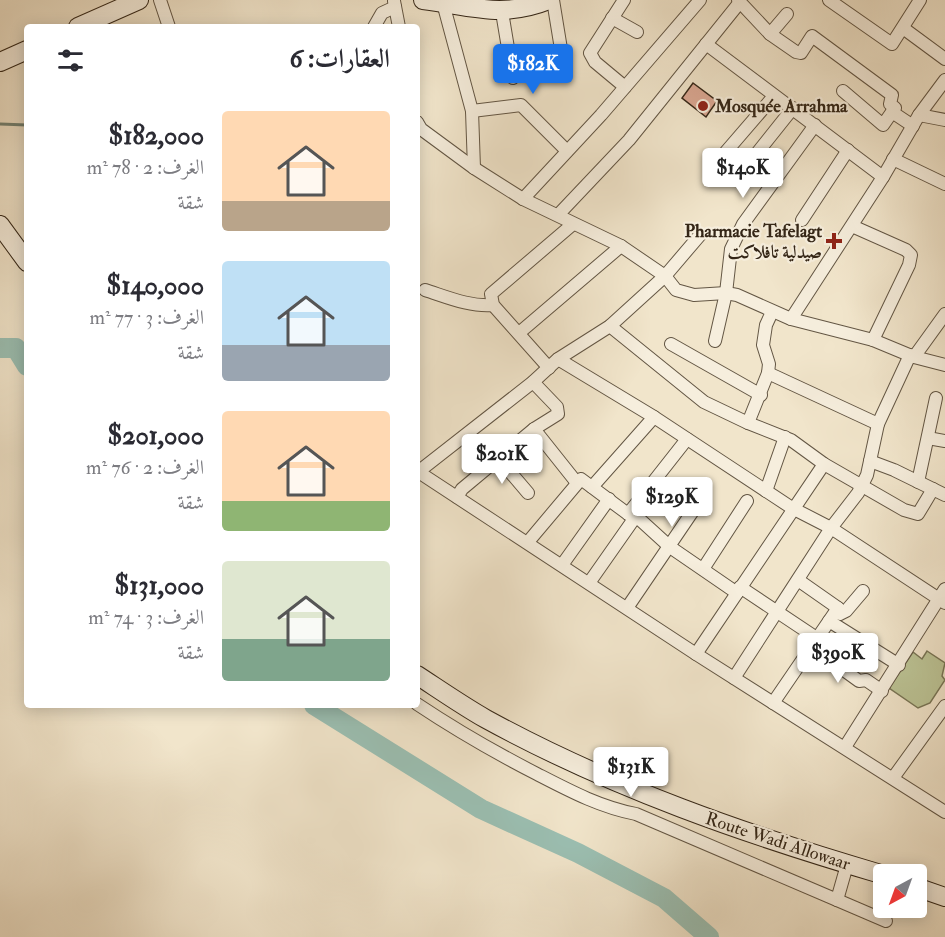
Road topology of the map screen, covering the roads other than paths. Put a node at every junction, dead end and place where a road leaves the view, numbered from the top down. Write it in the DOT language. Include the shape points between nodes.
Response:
graph roads {
  1 [pos="139,0"];
  2 [pos="160,0"];
  3 [pos="423,0"];
  4 [pos="551,0"];
  5 [pos="624,0"];
  6 [pos="700,0"];
  7 [pos="829,0"];
  8 [pos="920,0"];
  9 [pos="739,1"];
  10 [pos="395,3"];
  11 [pos="443,3"];
  12 [pos="495,7"];
  13 [pos="787,14"];
  14 [pos="612,18"];
  15 [pos="85,24"];
  16 [pos="168,24"];
  17 [pos="376,24"];
  18 [pos="398,24"];
  19 [pos="903,28"];
  20 [pos="637,32"];
  21 [pos="770,34"];
  22 [pos="706,44"];
  23 [pos="561,49"];
  24 [pos="24,51"];
  25 [pos="945,59"];
  26 [pos="0,62"];
  27 [pos="513,78"];
  28 [pos="945,80"];
  29 [pos="625,87"];
  30 [pos="843,91"];
  31 [pos="774,96"];
  32 [pos="793,108"];
  33 [pos="472,111"];
  34 [pos="892,112"];
  35 [pos="916,120"];
  36 [pos="945,120"];
  37 [pos="815,125"];
  38 [pos="420,126"];
  39 [pos="848,150"];
  40 [pos="567,151"];
  41 [pos="893,159"];
  42 [pos="474,168"];
  43 [pos="883,177"];
  44 [pos="945,184"];
  45 [pos="523,199"];
  46 [pos="558,215"];
  47 [pos="802,220"];
  48 [pos="573,224"];
  49 [pos="0,225"];
  50 [pos="852,226"];
  51 [pos="700,235"];
  52 [pos="621,246"];
  53 [pos="24,258"];
  54 [pos="665,276"];
  55 [pos="425,290"];
  56 [pos="726,293"];
  57 [pos="493,304"];
  58 [pos="772,312"];
  59 [pos="945,314"];
  60 [pos="792,319"];
  61 [pos="610,326"];
  62 [pos="519,333"];
  63 [pos="873,340"];
  64 [pos="715,341"];
  65 [pos="671,344"];
  66 [pos="912,356"];
  67 [pos="554,364"];
  68 [pos="945,365"];
  69 [pos="768,373"];
  70 [pos="533,382"];
  71 [pos="761,395"];
  72 [pos="936,398"];
  73 [pos="654,417"];
  74 [pos="748,423"];
  75 [pos="878,424"];
  76 [pos="534,429"];
  77 [pos="785,436"];
  78 [pos="928,438"];
  79 [pos="687,439"];
  80 [pos="945,441"];
  81 [pos="499,459"];
  82 [pos="870,461"];
  83 [pos="824,464"];
  84 [pos="420,469"];
  85 [pos="420,472"];
  86 [pos="918,482"];
  87 [pos="577,483"];
  88 [pos="862,485"];
  89 [pos="592,487"];
  90 [pos="933,489"];
  91 [pos="766,491"];
  92 [pos="528,493"];
  93 [pos="945,495"];
  94 [pos="457,497"];
  95 [pos="609,499"];
  96 [pos="747,501"];
  97 [pos="697,505"];
  98 [pos="792,508"];
  99 [pos="632,515"];
  100 [pos="831,528"];
  101 [pos="528,543"];
  102 [pos="670,547"];
  103 [pos="562,565"];
  104 [pos="703,569"];
  105 [pos="798,580"];
  106 [pos="589,583"];
  107 [pos="739,590"];
  108 [pos="863,591"];
  109 [pos="943,598"];
  110 [pos="627,608"];
  111 [pos="838,609"];
  112 [pos="778,612"];
  113 [pos="829,621"];
  114 [pos="815,643"];
  115 [pos="696,654"];
  116 [pos="899,664"];
  117 [pos="420,677"];
  118 [pos="734,678"];
  119 [pos="882,691"];
  120 [pos="773,703"];
  121 [pos="420,706"];
  122 [pos="945,706"];
  123 [pos="845,747"];
  124 [pos="893,778"];
  125 [pos="945,812"];
  126 [pos="847,865"];
  127 [pos="873,872"];
  128 [pos="927,891"];
  129 [pos="945,897"];
  130 [pos="837,900"];
  131 [pos="886,921"];
  1 -- 15 [label="street"];
  2 -- 16 [label="street"];
  3 -- 11 [label="street"];
  4 -- 12 [label="street" via="522,9"];
  4 -- 23 [label="street"];
  5 -- 14 [label="street"];
  6 -- 29 [label="street"];
  7 -- 19 [label="street" via="890,44"];
  8 -- 19 [label="street"];
  9 -- 21 [label="street"];
  9 -- 22 [label="street"];
  10 -- 17 [label="street"];
  10 -- 18 [label="street"];
  11 -- 12 [label="street"];
  11 -- 33 [label="street"];
  12 -- 27 [label="street"];
  13 -- 21 [label="street"];
  14 -- 20 [label="street"];
  14 -- 29 [label="street" via="590,53"];
  19 -- 25 [label="street"];
  21 -- 34 [label="street" via="799,54 812,36 892,95"];
  22 -- 31 [label="street"];
  22 -- 46 [label="street" via="628,140"];
  24 -- 26 [label="street"];
  28 -- 35 [label="street"];
  29 -- 40 [label="street"];
  30 -- 34 [label="street" via="883,125"];
  31 -- 32 [label="street"];
  31 -- 32 [label="street" via="718,161 718,168 732,179 738,177"];
  32 -- 37 [label="street"];
  33 -- 40 [label="street" via="520,105"];
  33 -- 42 [label="street"];
  34 -- 35 [label="street"];
  35 -- 36 [label="street"];
  35 -- 41 [label="street"];
  37 -- 39 [label="street"];
  37 -- 56 [label="street" via="743,224 731,249"];
  38 -- 42 [label="street"];
  39 -- 43 [label="street"];
  39 -- 47 [label="street"];
  40 -- 45 [label="street"];
  41 -- 43 [label="street"];
  41 -- 44 [label="street"];
  42 -- 45 [label="street"];
  43 -- 50 [label="street"];
  45 -- 46 [label="street"];
  46 -- 48 [label="street"];
  48 -- 52 [label="street"];
  48 -- 57 [label="street" via="491,294"];
  49 -- 53 [label="street"];
  50 -- 60 [label="street"];
  50 -- 63 [label="street" via="911,255"];
  51 -- 54 [label="street"];
  52 -- 54 [label="street"];
  52 -- 62 [label="street"];
  54 -- 56 [label="street" via="676,290 684,293"];
  54 -- 61 [label="street"];
  55 -- 57 [label="street" via="483,306"];
  56 -- 58 [label="street" via="747,298"];
  56 -- 64 [label="street"];
  57 -- 62 [label="street"];
  58 -- 60 [label="street"];
  58 -- 69 [label="street" via="764,339"];
  59 -- 66 [label="street"];
  60 -- 63 [label="street"];
  61 -- 67 [label="street"];
  61 -- 74 [label="street" via="694,396"];
  62 -- 67 [label="street"];
  63 -- 66 [label="street"];
  65 -- 71 [label="street"];
  66 -- 68 [label="street"];
  66 -- 75 [label="street"];
  67 -- 70 [label="street"];
  67 -- 73 [label="street"];
  69 -- 71 [label="street"];
  69 -- 75 [label="street"];
  70 -- 76 [label="street" via="558,412"];
  70 -- 84 [label="street"];
  71 -- 74 [label="street"];
  72 -- 78 [label="street"];
  73 -- 79 [label="street"];
  73 -- 89 [label="street"];
  74 -- 77 [label="street"];
  75 -- 82 [label="street"];
  76 -- 81 [label="street"];
  76 -- 87 [label="street"];
  77 -- 83 [label="street"];
  77 -- 91 [label="street"];
  78 -- 80 [label="street"];
  78 -- 86 [label="street"];
  79 -- 91 [label="street"];
  79 -- 99 [label="street"];
  81 -- 92 [label="street"];
  81 -- 94 [label="street"];
  82 -- 86 [label="street"];
  82 -- 88 [label="street"];
  83 -- 88 [label="street"];
  83 -- 98 [label="street"];
  85 -- 94 [label="street"];
  86 -- 90 [label="street"];
  87 -- 89 [label="street" via="581,479"];
  87 -- 101 [label="street"];
  88 -- 90 [label="street" via="916,515"];
  88 -- 100 [label="street"];
  89 -- 95 [label="street"];
  90 -- 93 [label="street"];
  91 -- 98 [label="street"];
  94 -- 101 [label="street"];
  95 -- 99 [label="street"];
  95 -- 103 [label="street"];
  96 -- 104 [label="street"];
  97 -- 102 [label="street"];
  98 -- 100 [label="street"];
  98 -- 107 [label="street"];
  99 -- 102 [label="street"];
  99 -- 106 [label="street"];
  100 -- 105 [label="street"];
  100 -- 109 [label="street"];
  101 -- 103 [label="street"];
  102 -- 104 [label="street"];
  102 -- 110 [label="street"];
  103 -- 106 [label="street"];
  104 -- 107 [label="street"];
  105 -- 111 [label="street"];
  105 -- 112 [label="street"];
  106 -- 110 [label="street"];
  107 -- 112 [label="street"];
  107 -- 115 [label="street"];
  108 -- 111 [label="street" via="846,611 840,614"];
  109 -- 116 [label="street"];
  110 -- 115 [label="street"];
  111 -- 113 [label="street"];
  112 -- 114 [label="street"];
  112 -- 118 [label="street"];
  113 -- 114 [label="street"];
  113 -- 116 [label="street"];
  114 -- 119 [label="street" via="859,681 866,680"];
  114 -- 120 [label="street"];
  115 -- 118 [label="street"];
  116 -- 119 [label="street"];
  117 -- 126 [label="street, Route Wadi Allowaar" via="484,717 559,756 692,813"];
  118 -- 120 [label="street"];
  119 -- 123 [label="street"];
  120 -- 123 [label="street"];
  121 -- 130 [label="street" via="504,757 578,795 610,809 636,814"];
  122 -- 124 [label="street"];
  123 -- 124 [label="street"];
  124 -- 125 [label="street"];
  126 -- 127 [label="street, Route Wadi Allowaar"];
  126 -- 130 [label="street"];
  128 -- 129 [label="street"];
  130 -- 131 [label="street"];
}
